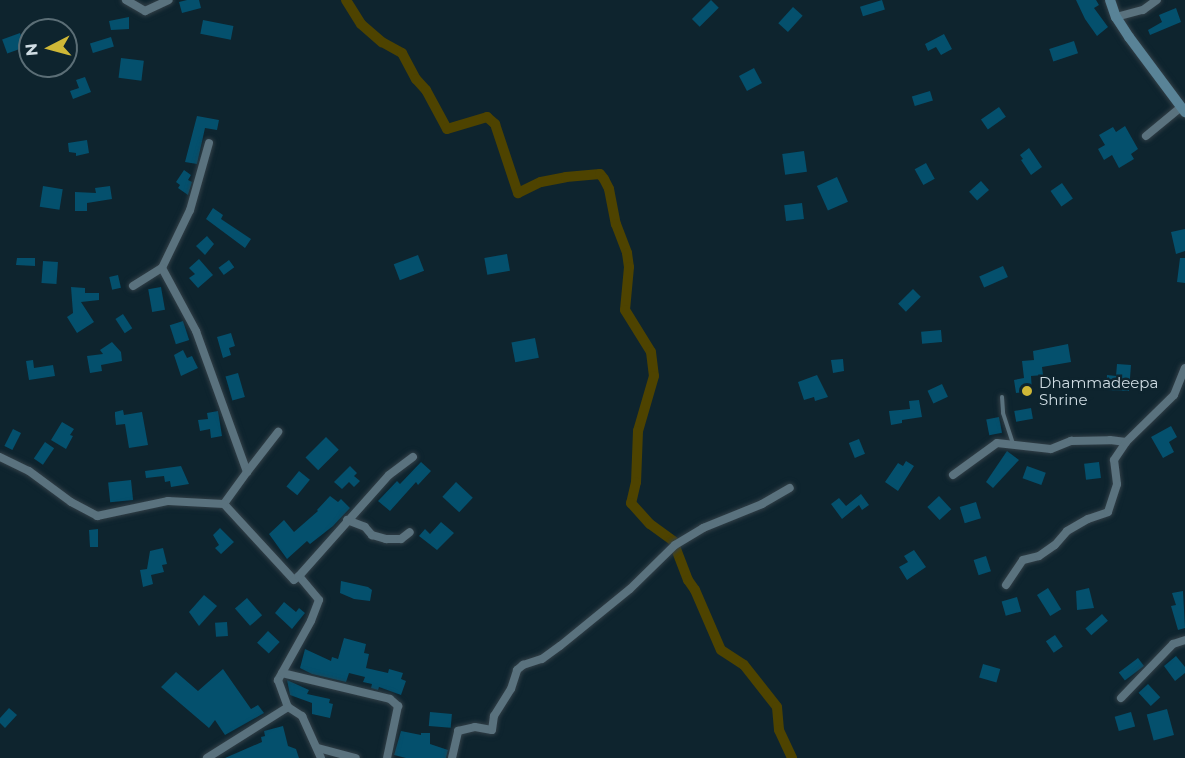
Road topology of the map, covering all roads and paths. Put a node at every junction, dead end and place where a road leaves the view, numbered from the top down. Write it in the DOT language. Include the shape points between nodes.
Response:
graph roads {
  1 [pos="126,0"];
  2 [pos="169,0"];
  3 [pos="1110,0"];
  4 [pos="1157,0"];
  5 [pos="1116,17"];
  6 [pos="1183,110"];
  7 [pos="1146,136"];
  8 [pos="209,142"];
  9 [pos="162,268"];
  10 [pos="133,286"];
  11 [pos="1185,368"];
  12 [pos="1002,397"];
  13 [pos="278,432"];
  14 [pos="1126,442"];
  15 [pos="1013,443"];
  16 [pos="0,457"];
  17 [pos="413,457"];
  18 [pos="247,472"];
  19 [pos="954,476"];
  20 [pos="790,488"];
  21 [pos="224,504"];
  22 [pos="347,520"];
  23 [pos="410,532"];
  24 [pos="299,576"];
  25 [pos="1006,585"];
  26 [pos="1185,640"];
  27 [pos="282,673"];
  28 [pos="1121,698"];
  29 [pos="288,707"];
  30 [pos="318,748"];
  31 [pos="207,758"];
  32 [pos="321,758"];
  33 [pos="356,758"];
  34 [pos="387,758"];
  35 [pos="452,758"];
  1 -- 2 [label="street" via="145,11"];
  3 -- 5 [label="street"];
  4 -- 5 [label="street" via="1143,10"];
  5 -- 6 [label="street"];
  6 -- 7 [label="street"];
  8 -- 9 [label="street" via="190,210"];
  9 -- 10 [label="street"];
  9 -- 18 [label="street" via="196,331"];
  11 -- 14 [label="street" via="1174,395"];
  12 -- 15 [label="lane"];
  13 -- 18 [label="street"];
  14 -- 15 [label="street" via="1071,441 1052,449"];
  14 -- 25 [label="street" via="1114,460 1117,484 1108,512 1067,531 1039,556 1023,560"];
  15 -- 19 [label="street" via="997,443"];
  16 -- 21 [label="street" via="29,471 97,516 168,501"];
  17 -- 22 [label="street" via="389,475"];
  18 -- 21 [label="street"];
  20 -- 35 [label="street" via="675,545 630,590 560,646 523,664 494,716 492,730 475,727 458,731"];
  21 -- 24 [label="street" via="294,580"];
  22 -- 23 [label="street" via="386,539 401,539"];
  22 -- 24 [label="street"];
  24 -- 27 [label="street" via="319,600"];
  26 -- 28 [label="street" via="1173,644"];
  27 -- 29 [label="street" via="278,680"];
  27 -- 34 [label="street" via="390,699 398,706"];
  29 -- 30 [label="street" via="302,716"];
  29 -- 31 [label="street"];
  30 -- 32 [label="street"];
  30 -- 33 [label="street"];
}
